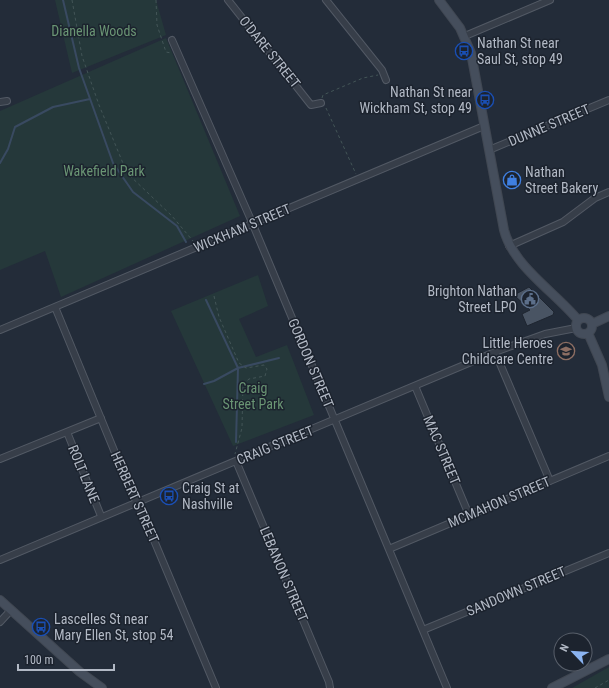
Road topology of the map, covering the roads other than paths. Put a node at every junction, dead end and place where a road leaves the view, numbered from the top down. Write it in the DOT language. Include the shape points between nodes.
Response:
graph roads {
  1 [pos="228,0"];
  2 [pos="326,0"];
  3 [pos="438,0"];
  4 [pos="550,0"];
  5 [pos="465,36"];
  6 [pos="172,40"];
  7 [pos="386,80"];
  8 [pos="609,100"];
  9 [pos="321,103"];
  10 [pos="484,126"];
  11 [pos="489,150"];
  12 [pos="609,192"];
  13 [pos="252,224"];
  14 [pos="509,246"];
  15 [pos="55,307"];
  16 [pos="609,316"];
  17 [pos="577,324"];
  18 [pos="592,324"];
  19 [pos="0,330"];
  20 [pos="588,333"];
  21 [pos="495,352"];
  22 [pos="415,386"];
  23 [pos="609,397"];
  24 [pos="101,418"];
  25 [pos="335,420"];
  26 [pos="67,432"];
  27 [pos="609,456"];
  28 [pos="0,459"];
  29 [pos="236,461"];
  30 [pos="550,481"];
  31 [pos="137,502"];
  32 [pos="469,515"];
  33 [pos="101,516"];
  34 [pos="389,549"];
  35 [pos="609,553"];
  36 [pos="0,560"];
  37 [pos="0,600"];
  38 [pos="12,610"];
  39 [pos="0,622"];
  40 [pos="423,630"];
  41 [pos="609,659"];
  42 [pos="102,688"];
  43 [pos="216,688"];
  44 [pos="330,688"];
  45 [pos="448,688"];
  46 [pos="552,688"];
  1 -- 9 [label="street, O'DARE STREET" via="311,105"];
  2 -- 7 [label="street"];
  3 -- 5 [label="street"];
  4 -- 5 [label="street"];
  5 -- 10 [label="street" via="471,53"];
  6 -- 13 [label="street, GORDON STREET"];
  8 -- 11 [label="street, DUNNE STREET"];
  10 -- 11 [label="street"];
  10 -- 13 [label="street, WICKHAM STREET"];
  11 -- 14 [label="street"];
  12 -- 14 [label="street" via="595,198 563,222"];
  13 -- 15 [label="street, WICKHAM STREET"];
  13 -- 25 [label="street, GORDON STREET"];
  14 -- 17 [label="street"];
  15 -- 19 [label="street, WICKHAM STREET"];
  15 -- 24 [label="street, HERBERT STREET"];
  16 -- 18 [label="street"];
  17 -- 18 [label="street" via="586,318"];
  17 -- 20 [label="street" via="580,333"];
  17 -- 21 [label="street, CRAIG STREET"];
  18 -- 20 [label="street"];
  20 -- 23 [label="street" via="602,365"];
  21 -- 22 [label="street, CRAIG STREET"];
  21 -- 30 [label="street"];
  22 -- 25 [label="street, CRAIG STREET"];
  22 -- 32 [label="street, MAC STREET"];
  24 -- 26 [label="street"];
  24 -- 31 [label="street, HERBERT STREET"];
  25 -- 29 [label="street, CRAIG STREET"];
  25 -- 34 [label="street, GORDON STREET"];
  26 -- 28 [label="street"];
  26 -- 33 [label="street, ROLT LANE"];
  27 -- 30 [label="street, MCMAHON STREET"];
  29 -- 31 [label="street, CRAIG STREET"];
  29 -- 44 [label="street, LEBANON STREET"];
  30 -- 32 [label="street, MCMAHON STREET"];
  31 -- 33 [label="street, CRAIG STREET"];
  31 -- 43 [label="street, HERBERT STREET"];
  32 -- 34 [label="street, MCMAHON STREET"];
  33 -- 36 [label="street, CRAIG STREET"];
  34 -- 40 [label="street, GORDON STREET"];
  35 -- 40 [label="street, SANDOWN STREET"];
  37 -- 38 [label="street"];
  38 -- 39 [label="street"];
  38 -- 42 [label="street" via="80,672"];
  40 -- 45 [label="street, GORDON STREET"];
  41 -- 46 [label="street"];
}
